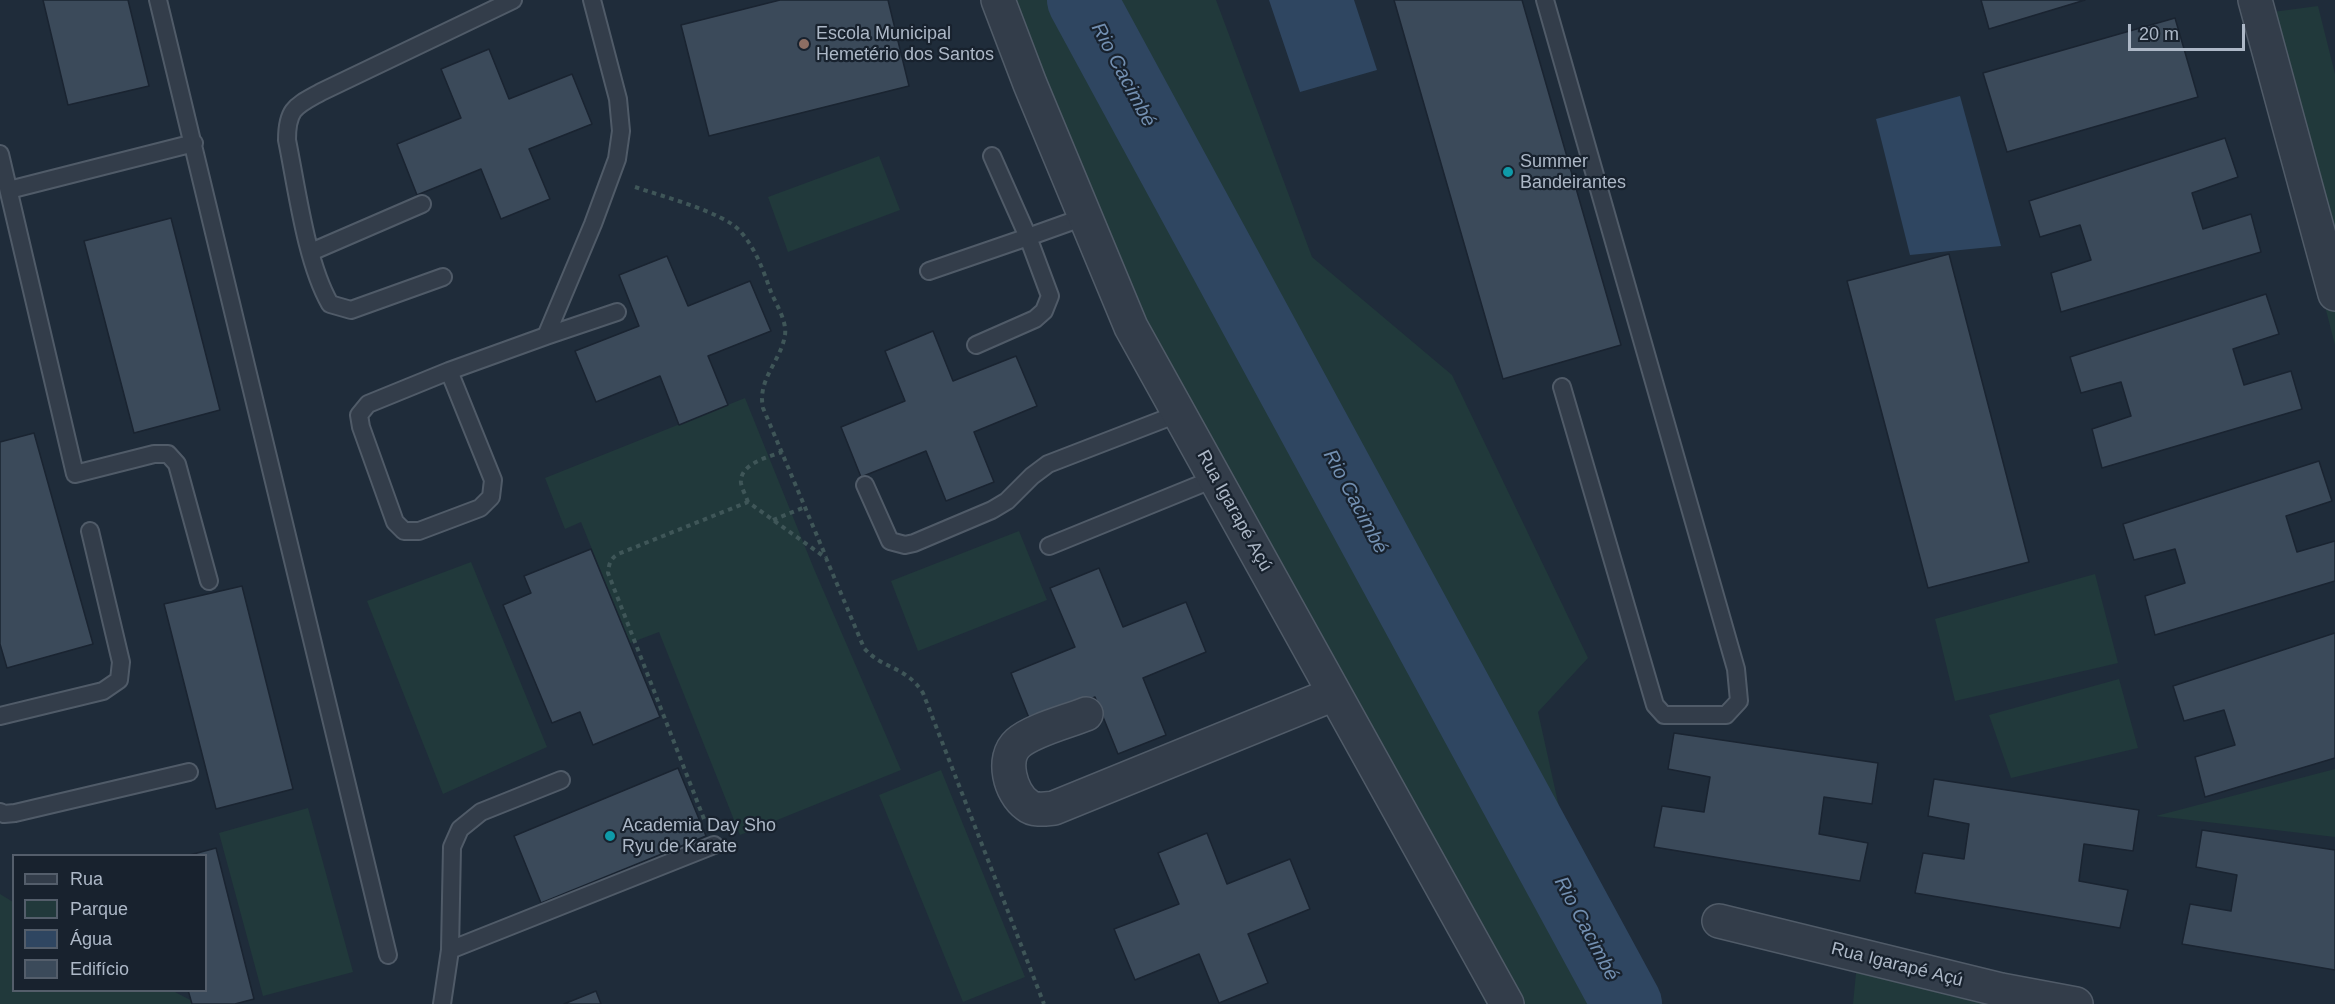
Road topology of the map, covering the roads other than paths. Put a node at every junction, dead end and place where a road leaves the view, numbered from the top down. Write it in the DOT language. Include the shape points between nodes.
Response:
graph roads {
  1 [pos="159,0"];
  2 [pos="513,0"];
  3 [pos="592,0"];
  4 [pos="998,0"];
  5 [pos="1545,0"];
  6 [pos="2255,0"];
  7 [pos="194,143"];
  8 [pos="0,154"];
  9 [pos="993,156"];
  10 [pos="9,190"];
  11 [pos="422,204"];
  12 [pos="1084,217"];
  13 [pos="1028,237"];
  14 [pos="311,252"];
  15 [pos="929,271"];
  16 [pos="443,277"];
  17 [pos="2335,294"];
  18 [pos="617,312"];
  19 [pos="546,336"];
  20 [pos="976,345"];
  21 [pos="449,371"];
  22 [pos="1562,387"];
  23 [pos="1180,413"];
  24 [pos="1216,478"];
  25 [pos="865,485"];
  26 [pos="90,531"];
  27 [pos="1049,546"];
  28 [pos="209,581"];
  29 [pos="1334,694"];
  30 [pos="1086,714"];
  31 [pos="0,716"];
  32 [pos="189,772"];
  33 [pos="561,780"];
  34 [pos="0,812"];
  35 [pos="714,844"];
  36 [pos="1719,921"];
  37 [pos="450,950"];
  38 [pos="388,955"];
  39 [pos="1498,1002"];
  40 [pos="442,1004"];
  41 [pos="2076,1004"];
  1 -- 7 [label="lane"];
  2 -- 14 [label="lane" via="296,106 287,121 287,140"];
  3 -- 19 [label="lane" via="618,99 618,159"];
  4 -- 12 [label="street, Rua Igarapé Açú"];
  5 -- 22 [label="lane" via="1736,669 1739,700 1726,715 1664,715 1655,705"];
  6 -- 17 [label="street"];
  7 -- 10 [label="lane"];
  7 -- 38 [label="lane"];
  8 -- 10 [label="lane"];
  9 -- 13 [label="lane"];
  10 -- 28 [label="lane" via="75,474 168,454 177,464"];
  11 -- 14 [label="lane"];
  12 -- 13 [label="lane"];
  12 -- 23 [label="street, Rua Igarapé Açú" via="1131,327"];
  13 -- 15 [label="lane"];
  13 -- 20 [label="lane" via="1050,296 1044,311 1035,319"];
  14 -- 16 [label="lane" via="330,304 351,310"];
  18 -- 19 [label="lane"];
  19 -- 21 [label="lane"];
  21 -- 21 [label="lane" via="368,404 359,415 395,522 404,531 419,531 480,508 491,497 493,480"];
  23 -- 24 [label="street, Rua Igarapé Açú"];
  23 -- 25 [label="lane" via="1047,464 992,510 905,545 890,540"];
  24 -- 27 [label="lane"];
  24 -- 29 [label="street, Rua Igarapé Açú"];
  26 -- 31 [label="lane" via="122,662 119,680 103,691"];
  29 -- 30 [label="street" via="1054,808 1028,806 1015,790 1009,769 1016,745"];
  29 -- 39 [label="street, Rua Igarapé Açú"];
  32 -- 34 [label="lane" via="15,813"];
  33 -- 37 [label="lane" via="482,812 460,829 452,847"];
  35 -- 37 [label="lane"];
  36 -- 41 [label="street, Rua Igarapé Açú" via="2001,990"];
  37 -- 40 [label="lane"];
}
